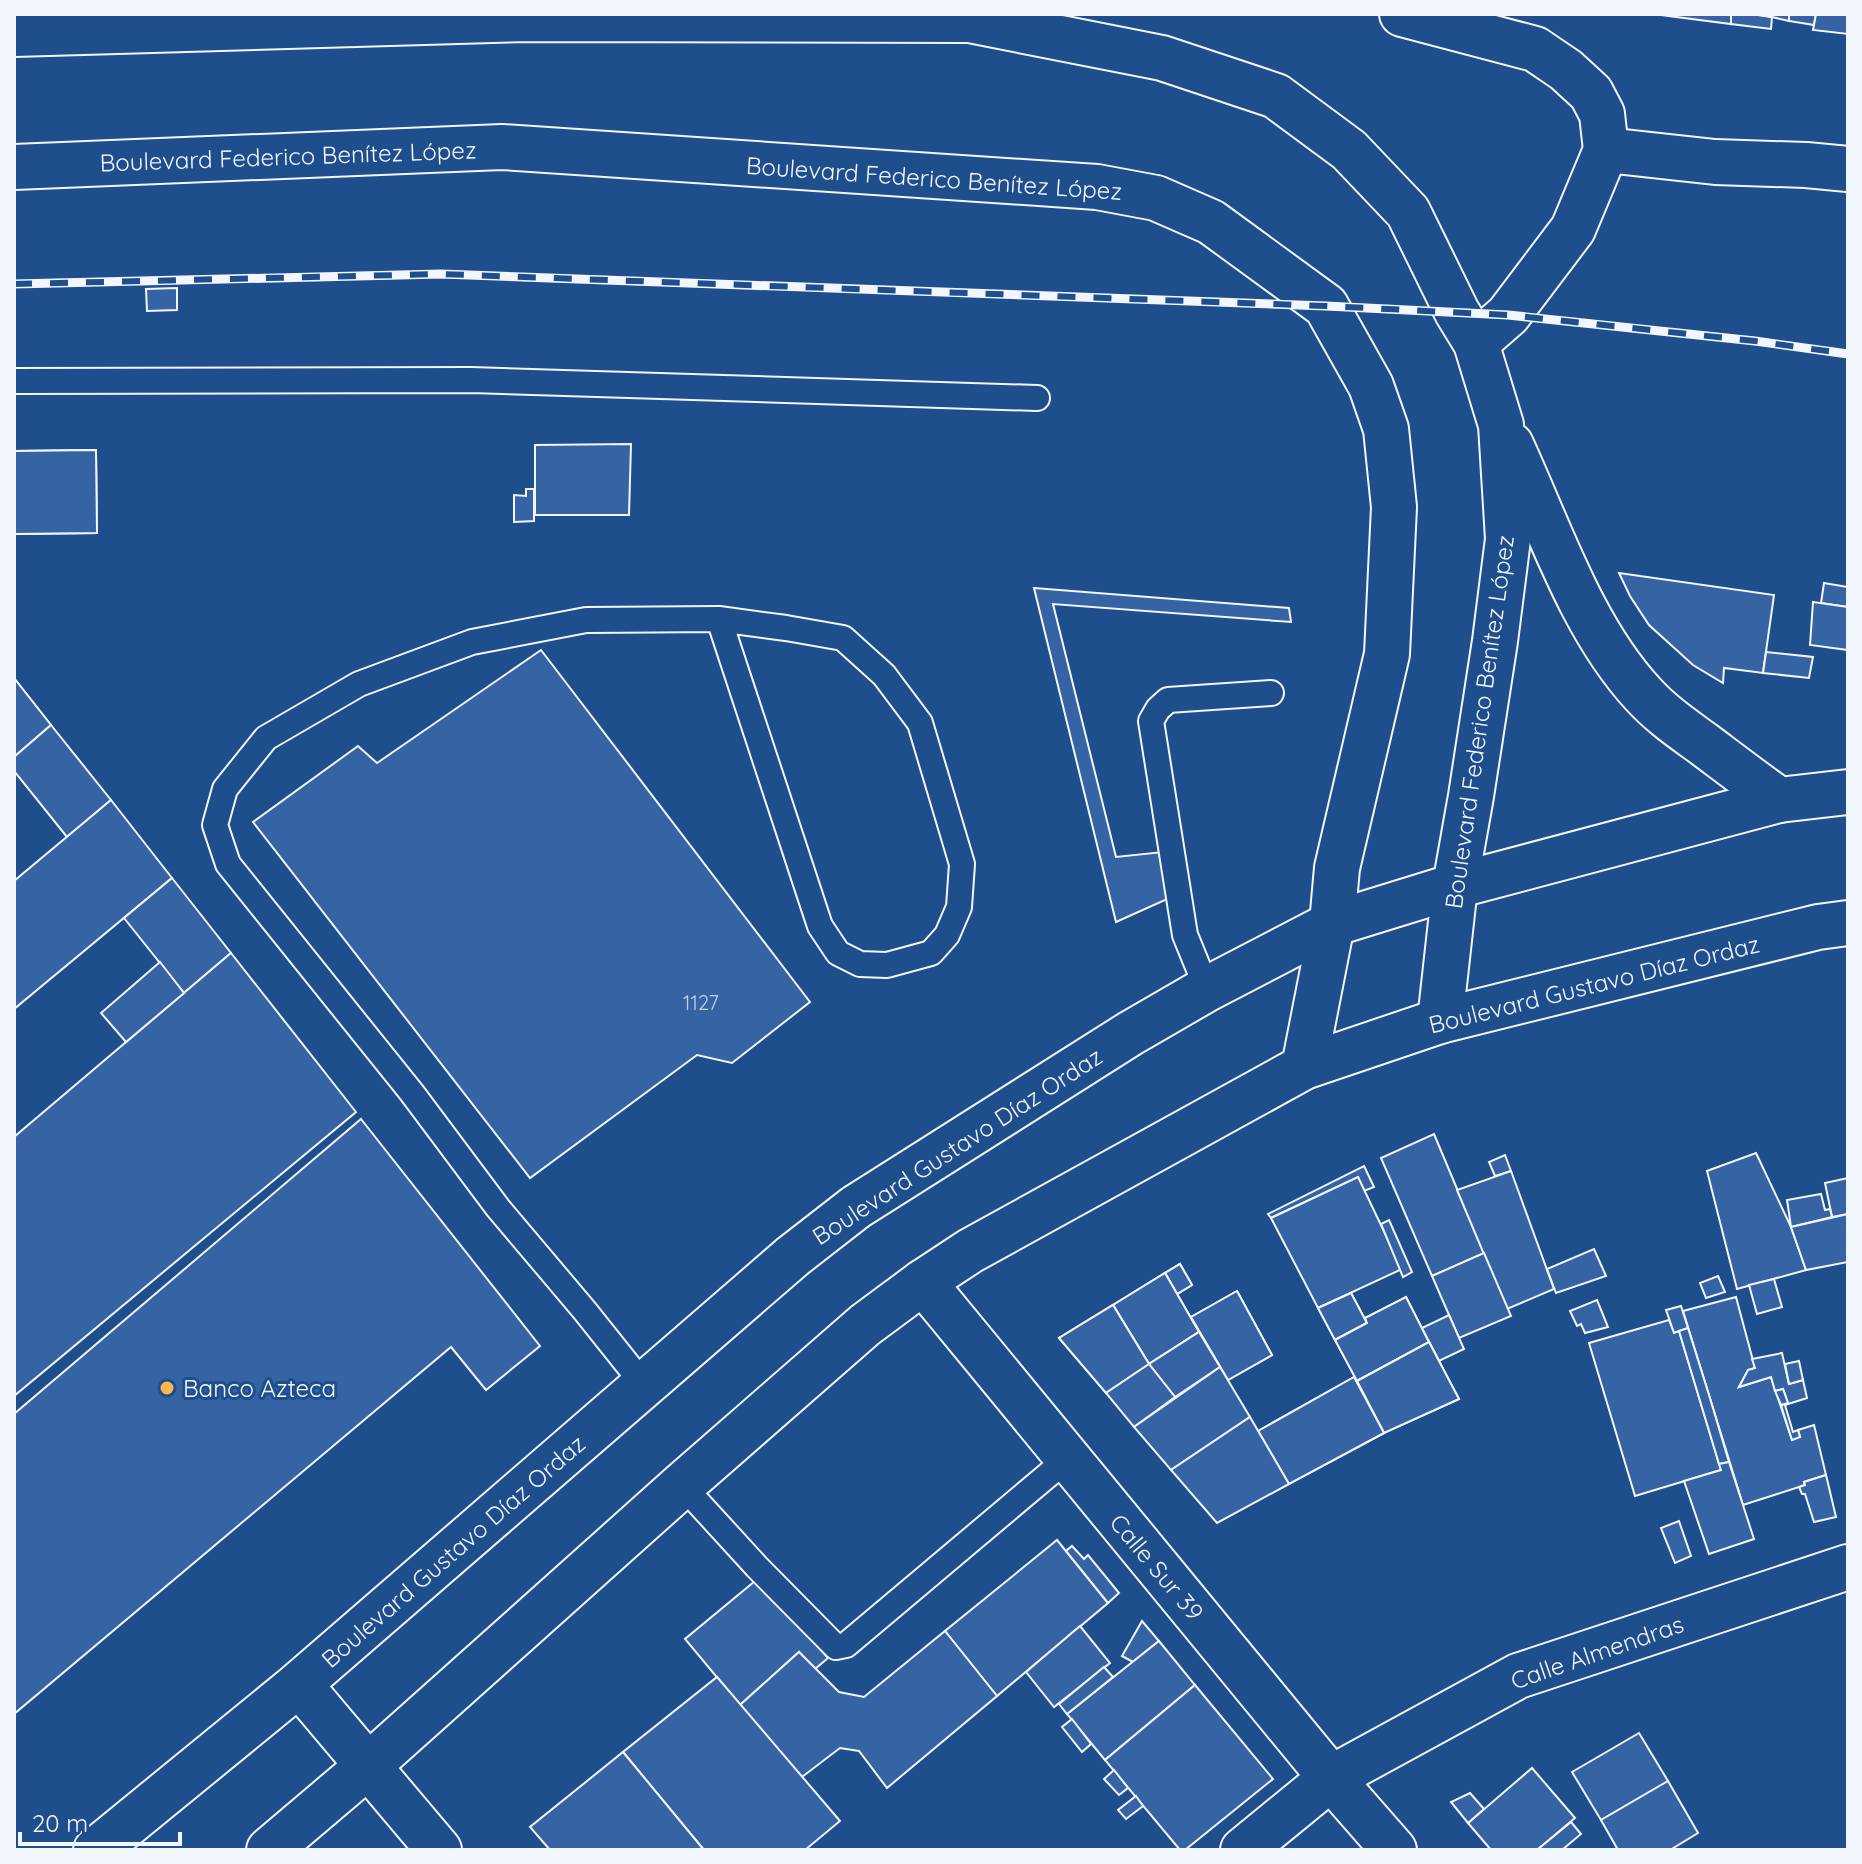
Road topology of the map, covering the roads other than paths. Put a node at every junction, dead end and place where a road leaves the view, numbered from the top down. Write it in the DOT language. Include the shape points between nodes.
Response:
graph roads {
  1 [pos="1402,14"];
  2 [pos="14,34"];
  3 [pos="1606,150"];
  4 [pos="14,167"];
  5 [pos="1848,169"];
  6 [pos="1476,343"];
  7 [pos="14,381"];
  8 [pos="1037,398"];
  9 [pos="1501,425"];
  10 [pos="719,619"];
  11 [pos="1271,693"];
  12 [pos="1848,792"];
  13 [pos="1779,800"];
  14 [pos="1455,886"];
  15 [pos="1848,923"];
  16 [pos="1332,924"];
  17 [pos="1207,989"];
  18 [pos="1440,1021"];
  19 [pos="1304,1067"];
  20 [pos="923,1282"];
  21 [pos="644,1385"];
  22 [pos="1067,1459"];
  23 [pos="682,1485"];
  24 [pos="1848,1567"];
  25 [pos="299,1684"];
  26 [pos="368,1766"];
  27 [pos="1331,1778"];
  28 [pos="96,1850"];
  29 [pos="269,1850"];
  30 [pos="439,1850"];
  31 [pos="1243,1850"];
  32 [pos="1394,1850"];
  1 -- 3 [label="main road" via="1535,49 1591,93 1602,114"];
  2 -- 6 [label="main road, Boulevard Federico Benítez López" via="528,19 969,20 1162,58 1276,96 1349,150 1408,212"];
  3 -- 5 [label="main road"];
  3 -- 6 [label="main road" via="1573,229 1508,315"];
  4 -- 16 [label="main road, Boulevard Federico Benítez López" via="502,147 1097,187 1156,198 1211,222 1326,306 1371,386 1386,429 1394,507 1387,654 1337,868"];
  6 -- 9 [label="main road, Boulevard Federico Benítez López"];
  7 -- 8 [label="lane" via="471,380"];
  9 -- 13 [label="main road" via="1559,558 1606,646 1667,718"];
  9 -- 14 [label="main road, Boulevard Federico Benítez López" via="1508,539"];
  10 -- 10 [label="lane" via="820,926 838,953 860,964 887,965 931,953 947,935 959,907 962,864 920,723 884,675 843,638"];
  10 -- 21 [label="lane" via="586,620 472,642 359,684 266,738 225,789 215,825 228,864"];
  11 -- 17 [label="lane" via="1168,700 1151,721 1185,935"];
  12 -- 13 [label="main road, Boulevard Gustavo Díaz Ordaz"];
  13 -- 14 [label="main road, Boulevard Gustavo Díaz Ordaz"];
  14 -- 16 [label="main road, Boulevard Gustavo Díaz Ordaz"];
  14 -- 18 [label="main road, Boulevard Federico Benítez López"];
  15 -- 18 [label="main road, Boulevard Gustavo Díaz Ordaz"];
  16 -- 17 [label="main road, Boulevard Gustavo Díaz Ordaz"];
  16 -- 19 [label="main road, Boulevard Federico Benítez López"];
  17 -- 21 [label="main road, Boulevard Gustavo Díaz Ordaz" via="856,1207"];
  18 -- 19 [label="main road, Boulevard Gustavo Díaz Ordaz"];
  19 -- 20 [label="main road, Boulevard Gustavo Díaz Ordaz"];
  20 -- 22 [label="main road, Calle Sur 39"];
  20 -- 23 [label="main road, Boulevard Gustavo Díaz Ordaz" via="865,1325"];
  21 -- 25 [label="main road, Boulevard Gustavo Díaz Ordaz"];
  22 -- 23 [label="lane" via="840,1648"];
  22 -- 27 [label="main road, Calle Sur 39"];
  23 -- 26 [label="main road, Boulevard Gustavo Díaz Ordaz"];
  24 -- 27 [label="main road, Calle Almendras" via="1518,1676"];
  25 -- 26 [label="main road"];
  25 -- 28 [label="main road, Boulevard Gustavo Díaz Ordaz"];
  26 -- 29 [label="main road, Boulevard Gustavo Díaz Ordaz"];
  26 -- 30 [label="main road"];
  27 -- 31 [label="main road, Calle Almendras"];
  27 -- 32 [label="main road, Calle Sur 39"];
}
